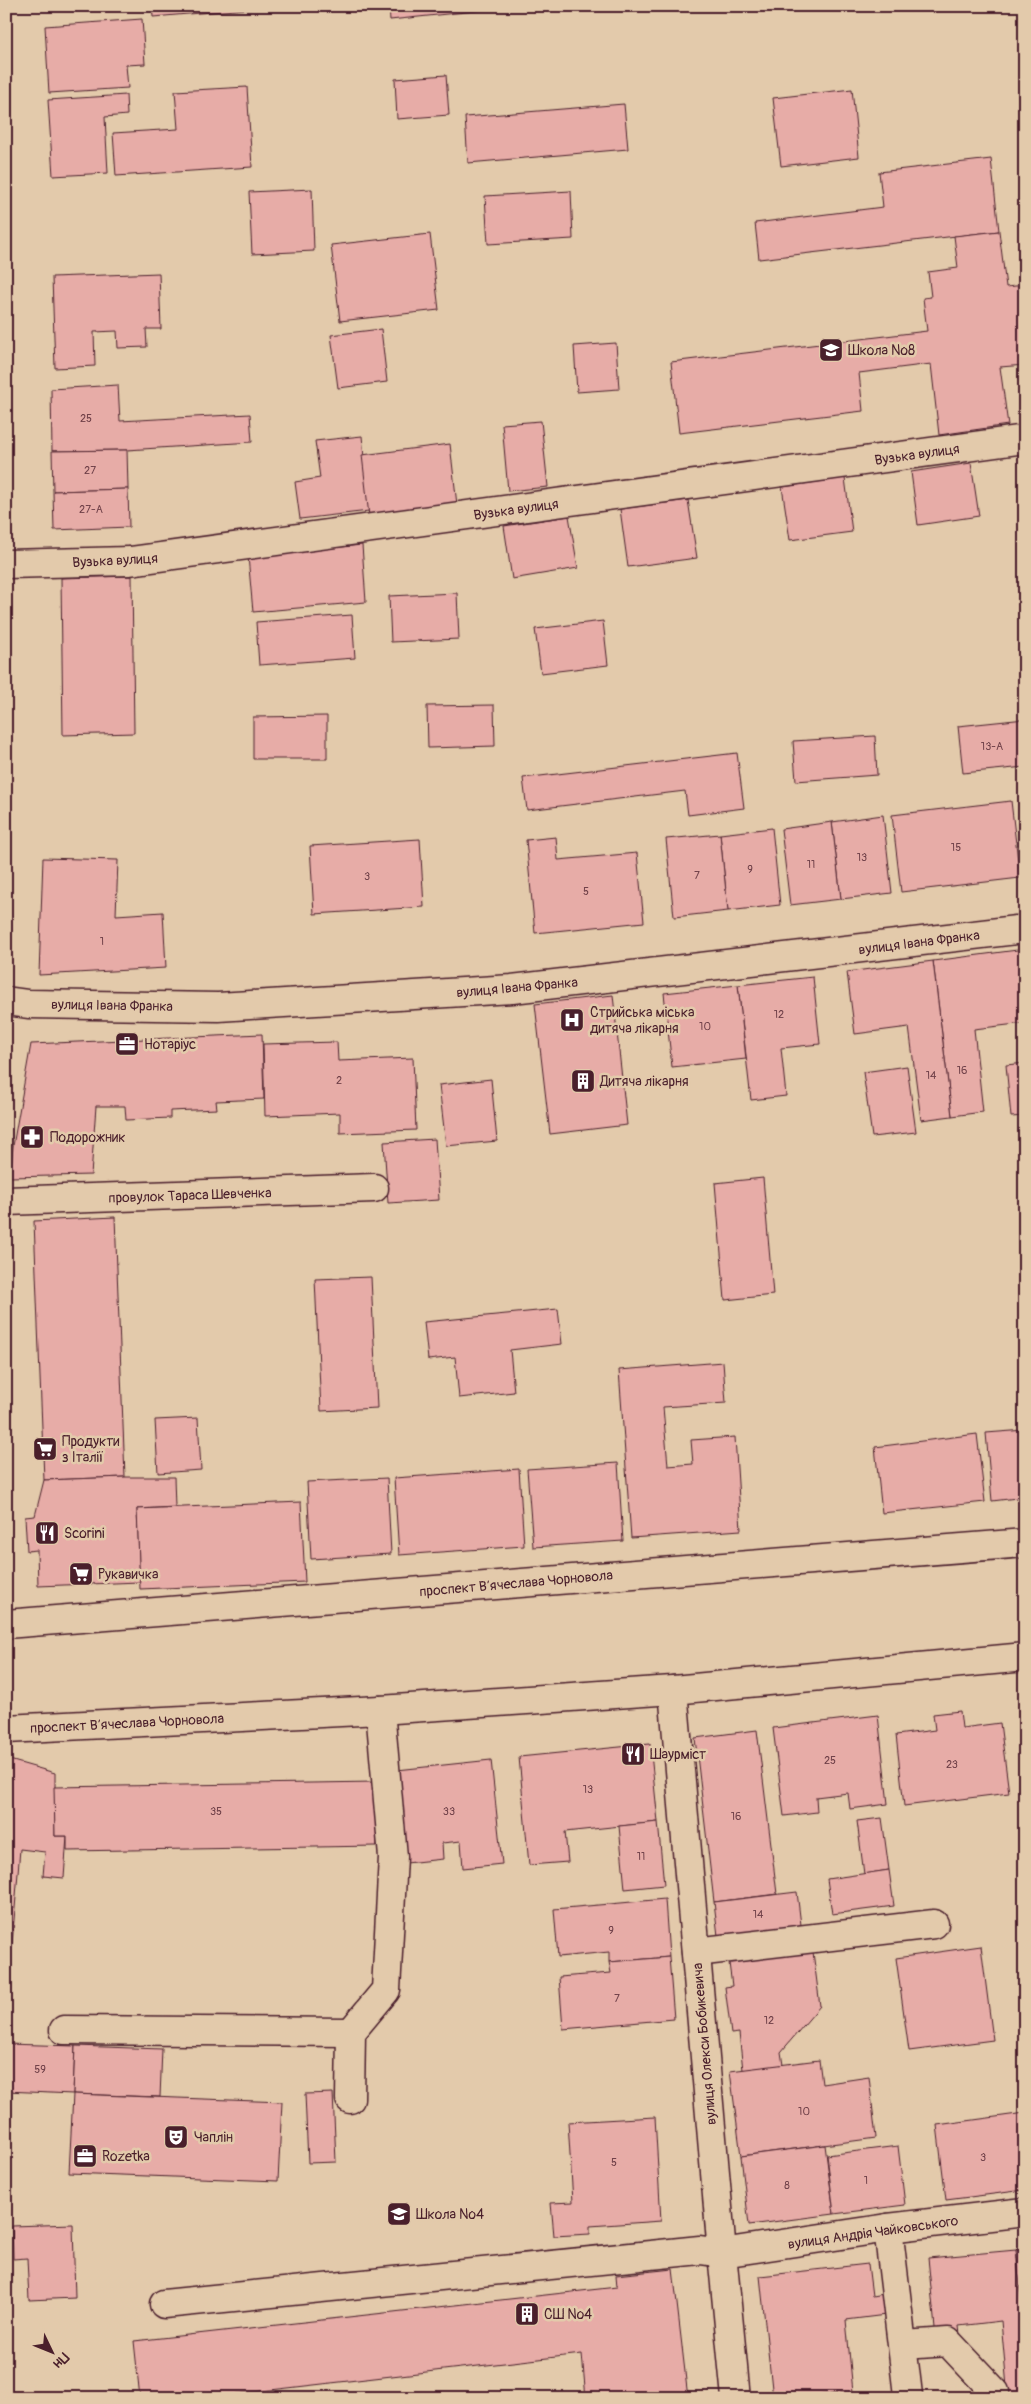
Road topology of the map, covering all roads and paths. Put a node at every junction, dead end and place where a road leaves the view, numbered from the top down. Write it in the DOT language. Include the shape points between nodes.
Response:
graph roads {
  1 [pos="1025,439"];
  2 [pos="6,564"];
  3 [pos="1025,929"];
  4 [pos="6,1001"];
  5 [pos="374,1188"];
  6 [pos="6,1201"];
  7 [pos="1025,1543"];
  8 [pos="6,1624"];
  9 [pos="1025,1657"];
  10 [pos="673,1690"];
  11 [pos="380,1710"];
  12 [pos="6,1729"];
  13 [pos="934,1924"];
  14 [pos="696,1952"];
  15 [pos="64,2030"];
  16 [pos="351,2032"];
  17 [pos="350,2099"];
  18 [pos="1025,2212"];
  19 [pos="888,2228"];
  20 [pos="722,2253"];
  21 [pos="164,2304"];
  22 [pos="904,2346"];
  23 [pos="908,2395"];
  24 [pos="736,2398"];
  25 [pos="995,2398"];
  1 -- 2 [label="street, Вузька вулиця" via="130,561"];
  3 -- 4 [label="street, вулиця Івана Франка" via="512,989 218,1007"];
  5 -- 6 [label="street, провулок Тараса Шевченка"];
  7 -- 8 [label="street, проспект Вʼячеслава Чорновола"];
  9 -- 10 [label="street, проспект Вʼячеслава Чорновола"];
  10 -- 11 [label="street, проспект Вʼячеслава Чорновола"];
  10 -- 14 [label="street, вулиця Олекси Бобикевича"];
  11 -- 12 [label="street, проспект Вʼячеслава Чорновола"];
  11 -- 16 [label="street" via="392,1857 386,1990"];
  13 -- 14 [label="street"];
  14 -- 20 [label="street, вулиця Олекси Бобикевича"];
  15 -- 16 [label="street"];
  16 -- 17 [label="street"];
  18 -- 19 [label="street, вулиця Андрія Чайковського"];
  19 -- 20 [label="street, вулиця Андрія Чайковського"];
  19 -- 22 [label="street"];
  20 -- 21 [label="street, вулиця Андрія Чайковського" via="700,2250"];
  20 -- 24 [label="street, вулиця Олекси Бобикевича"];
  22 -- 23 [label="street"];
  22 -- 25 [label="street" via="948,2342 995,2392"];
}
